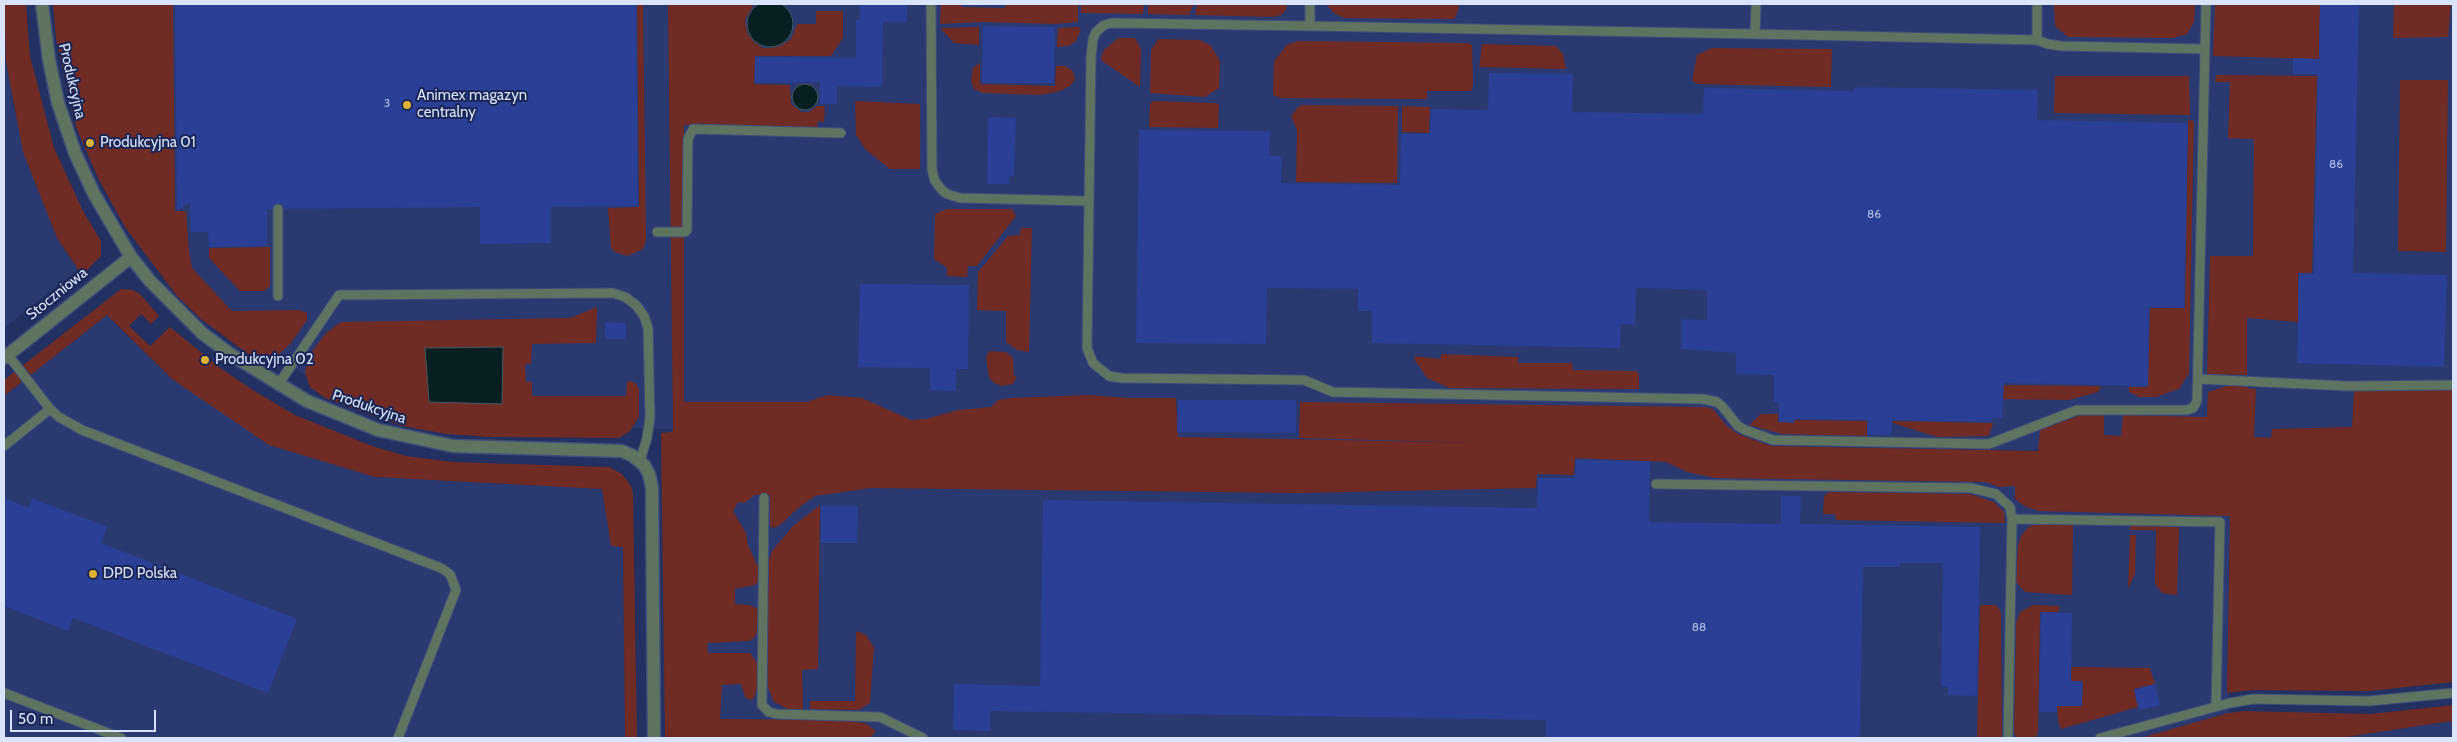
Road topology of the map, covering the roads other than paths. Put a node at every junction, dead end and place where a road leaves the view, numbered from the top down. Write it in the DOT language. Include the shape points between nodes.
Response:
graph roads {
  1 [pos="42,4"];
  2 [pos="931,4"];
  3 [pos="1310,4"];
  4 [pos="1756,4"];
  5 [pos="2037,4"];
  6 [pos="2206,4"];
  7 [pos="1310,26"];
  8 [pos="1755,34"];
  9 [pos="2037,40"];
  10 [pos="2205,49"];
  11 [pos="842,133"];
  12 [pos="1089,201"];
  13 [pos="278,209"];
  14 [pos="656,232"];
  15 [pos="131,257"];
  16 [pos="278,296"];
  17 [pos="6,356"];
  18 [pos="2198,379"];
  19 [pos="278,385"];
  20 [pos="2453,385"];
  21 [pos="50,409"];
  22 [pos="4,446"];
  23 [pos="640,461"];
  24 [pos="1656,484"];
  25 [pos="764,498"];
  26 [pos="2012,519"];
  27 [pos="4,693"];
  28 [pos="2453,693"];
  29 [pos="2216,706"];
  30 [pos="121,738"];
  31 [pos="398,738"];
  32 [pos="654,738"];
  33 [pos="923,738"];
  34 [pos="2008,738"];
  35 [pos="2100,738"];
  1 -- 15 [label="street, Produkcyjna" via="48,60 66,129 94,194"];
  2 -- 12 [label="lane" via="932,170 941,189 960,198"];
  3 -- 7 [label="lane"];
  4 -- 8 [label="lane"];
  5 -- 9 [label="lane"];
  6 -- 10 [label="lane"];
  7 -- 8 [label="lane"];
  7 -- 12 [label="lane" via="1104,25 1093,39 1091,57"];
  8 -- 9 [label="lane"];
  9 -- 10 [label="lane" via="2061,46"];
  10 -- 18 [label="lane"];
  11 -- 14 [label="lane" via="693,128 688,139 687,230"];
  12 -- 18 [label="lane" via="1087,348 1093,363 1109,376 1304,380 1333,392 1703,399 1722,406 1738,426 1773,440 1989,444 2077,410 2193,408 2197,401"];
  13 -- 16 [label="lane"];
  15 -- 17 [label="street, Stoczniowa"];
  15 -- 19 [label="street, Produkcyjna" via="172,306 202,333"];
  17 -- 21 [label="lane"];
  18 -- 20 [label="lane" via="2348,386"];
  19 -- 23 [label="street, Produkcyjna" via="348,420 411,439 453,446 622,451"];
  19 -- 23 [label="lane" via="339,295 613,293 636,305 648,328 650,418"];
  21 -- 22 [label="lane"];
  21 -- 31 [label="lane" via="82,430 450,574 456,590"];
  23 -- 32 [label="street" via="649,474 652,488"];
  24 -- 26 [label="lane" via="1971,488 1996,494 2010,507"];
  25 -- 33 [label="lane" via="762,705 776,714 880,717"];
  26 -- 29 [label="lane" via="2220,522"];
  26 -- 34 [label="lane"];
  27 -- 30 [label="lane"];
  28 -- 29 [label="lane" via="2369,701 2254,699"];
  29 -- 35 [label="lane"];
}
